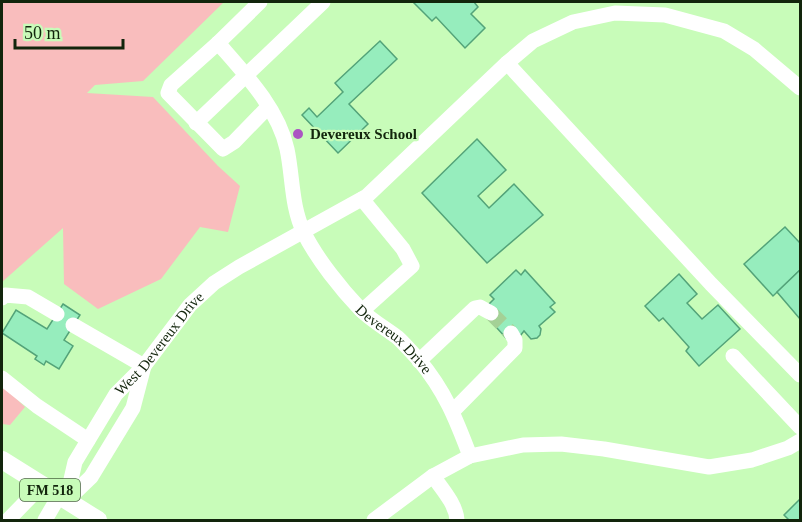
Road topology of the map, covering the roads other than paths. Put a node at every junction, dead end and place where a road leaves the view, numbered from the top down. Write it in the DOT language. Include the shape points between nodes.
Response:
graph roads {
  1 [pos="260,2"];
  2 [pos="323,2"];
  3 [pos="218,43"];
  4 [pos="507,63"];
  5 [pos="246,76"];
  6 [pos="801,88"];
  7 [pos="268,107"];
  8 [pos="196,123"];
  9 [pos="362,199"];
  10 [pos="304,232"];
  11 [pos="2,298"];
  12 [pos="362,310"];
  13 [pos="491,313"];
  14 [pos="57,314"];
  15 [pos="73,325"];
  16 [pos="511,333"];
  17 [pos="733,356"];
  18 [pos="419,361"];
  19 [pos="144,366"];
  20 [pos="801,375"];
  21 [pos="2,378"];
  22 [pos="453,411"];
  23 [pos="801,427"];
  24 [pos="88,440"];
  25 [pos="801,441"];
  26 [pos="470,456"];
  27 [pos="2,460"];
  28 [pos="433,476"];
  29 [pos="43,484"];
  30 [pos="63,499"];
  31 [pos="8,520"];
  32 [pos="45,520"];
  33 [pos="98,520"];
  34 [pos="376,520"];
  35 [pos="457,520"];
  1 -- 3 [label="lane"];
  2 -- 5 [label="lane"];
  3 -- 5 [label="lane, Devereux Drive"];
  3 -- 8 [label="lane" via="171,85 168,93"];
  4 -- 6 [label="lane, West Devereux Drive" via="533,41 573,22 615,13 665,15 724,31 754,49"];
  4 -- 9 [label="lane, West Devereux Drive"];
  4 -- 20 [label="lane" via="711,284"];
  5 -- 7 [label="lane, Devereux Drive"];
  5 -- 8 [label="lane"];
  7 -- 8 [label="lane" via="223,149"];
  7 -- 10 [label="lane, Devereux Drive" via="279,124 293,198"];
  9 -- 10 [label="lane, West Devereux Drive"];
  9 -- 12 [label="lane" via="412,266"];
  10 -- 12 [label="lane, Devereux Drive"];
  10 -- 19 [label="lane, West Devereux Drive" via="214,283 190,305"];
  11 -- 14 [label="lane" via="28,297"];
  12 -- 18 [label="lane, Devereux Drive"];
  13 -- 18 [label="lane" via="475,308"];
  15 -- 19 [label="lane"];
  16 -- 22 [label="lane" via="515,348"];
  17 -- 23 [label="lane"];
  18 -- 22 [label="lane, Devereux Drive"];
  19 -- 24 [label="lane, West Devereux Drive" via="116,394"];
  19 -- 30 [label="lane" via="133,408 91,477"];
  21 -- 24 [label="lane"];
  22 -- 26 [label="lane, Devereux Drive"];
  24 -- 30 [label="lane, West Devereux Drive" via="75,462"];
  25 -- 26 [label="lane" via="752,460 709,467 561,444 523,445"];
  26 -- 28 [label="lane"];
  27 -- 29 [label="main road, FM 518"];
  28 -- 34 [label="lane"];
  28 -- 35 [label="lane" via="452,503"];
  29 -- 30 [label="main road, FM 518"];
  29 -- 31 [label="lane"];
  30 -- 32 [label="lane"];
  30 -- 33 [label="main road, FM 518"];
}
